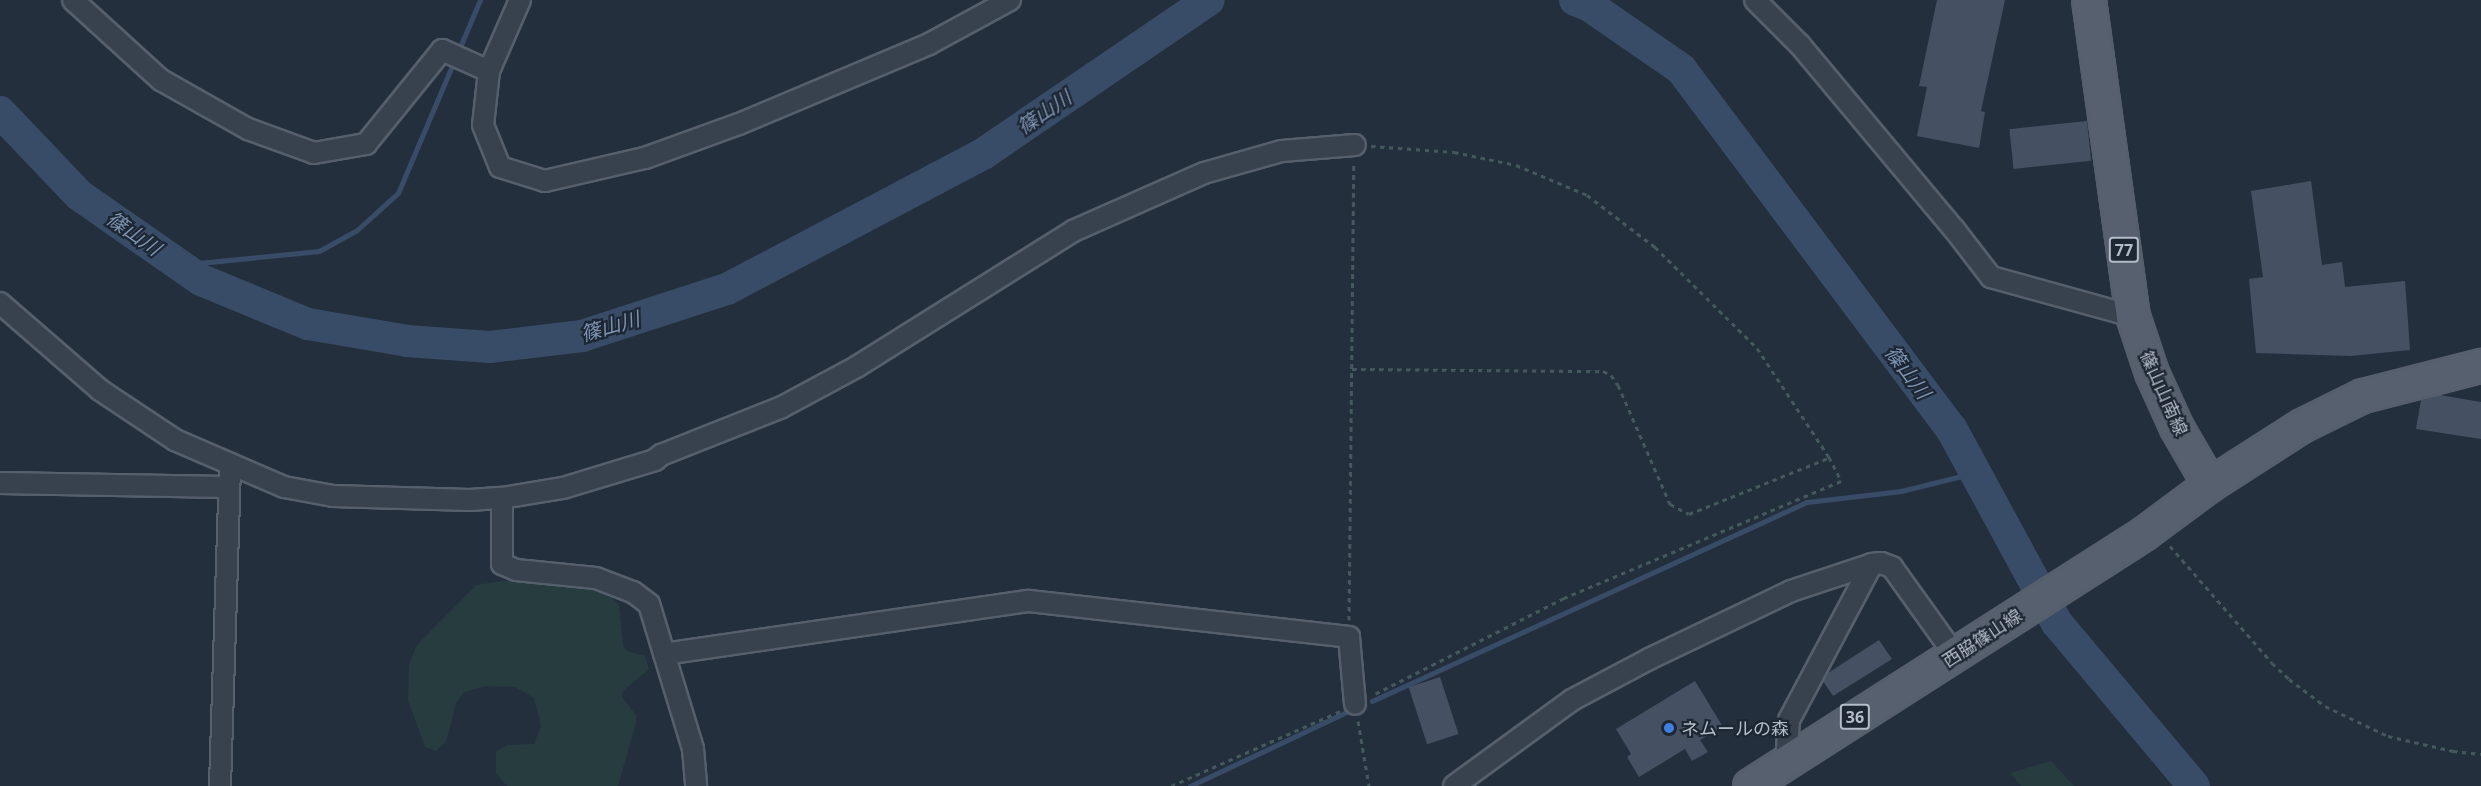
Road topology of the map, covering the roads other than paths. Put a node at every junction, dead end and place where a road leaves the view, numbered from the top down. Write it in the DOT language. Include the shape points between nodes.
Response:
graph roads {
  1 [pos="73,0"];
  2 [pos="520,0"];
  3 [pos="1010,0"];
  4 [pos="1755,0"];
  5 [pos="2089,0"];
  6 [pos="489,71"];
  7 [pos="1355,145"];
  8 [pos="0,303"];
  9 [pos="2133,316"];
  10 [pos="2481,366"];
  11 [pos="230,464"];
  12 [pos="0,483"];
  13 [pos="2210,485"];
  14 [pos="228,487"];
  15 [pos="502,498"];
  16 [pos="1872,564"];
  17 [pos="1958,653"];
  18 [pos="664,654"];
  19 [pos="1355,704"];
  20 [pos="1765,778"];
  21 [pos="220,786"];
  22 [pos="696,786"];
  23 [pos="1454,786"];
  1 -- 6 [label="street" via="161,80 248,129 314,153 366,144 442,50"];
  2 -- 6 [label="street"];
  3 -- 6 [label="street" via="929,44 739,124 645,158 545,181 500,167 483,124"];
  4 -- 9 [label="street" via="1800,45 1991,277"];
  5 -- 9 [label="main road, 篠山山南線 / 77"];
  7 -- 15 [label="street" via="1282,151 1204,172 1073,231 877,355 782,407 655,460 563,488"];
  8 -- 11 [label="street" via="100,390 175,440"];
  9 -- 13 [label="main road, 篠山山南線 / 77" via="2152,373 2177,428"];
  10 -- 13 [label="main road" via="2363,396 2302,426"];
  11 -- 14 [label="street"];
  11 -- 15 [label="street" via="284,487 333,496"];
  12 -- 14 [label="street"];
  13 -- 17 [label="main road, 西脇篠山線 / 36" via="2149,530"];
  14 -- 21 [label="street"];
  15 -- 18 [label="street" via="502,564 516,570 596,578 633,592 649,604"];
  16 -- 17 [label="street" via="1892,567"];
  16 -- 20 [label="street" via="1789,720"];
  16 -- 23 [label="street" via="1791,591 1648,659 1572,700"];
  17 -- 20 [label="main road, 西脇篠山線 / 36"];
  18 -- 19 [label="street" via="1029,601 1349,637"];
  18 -- 22 [label="street" via="693,749"];
}
